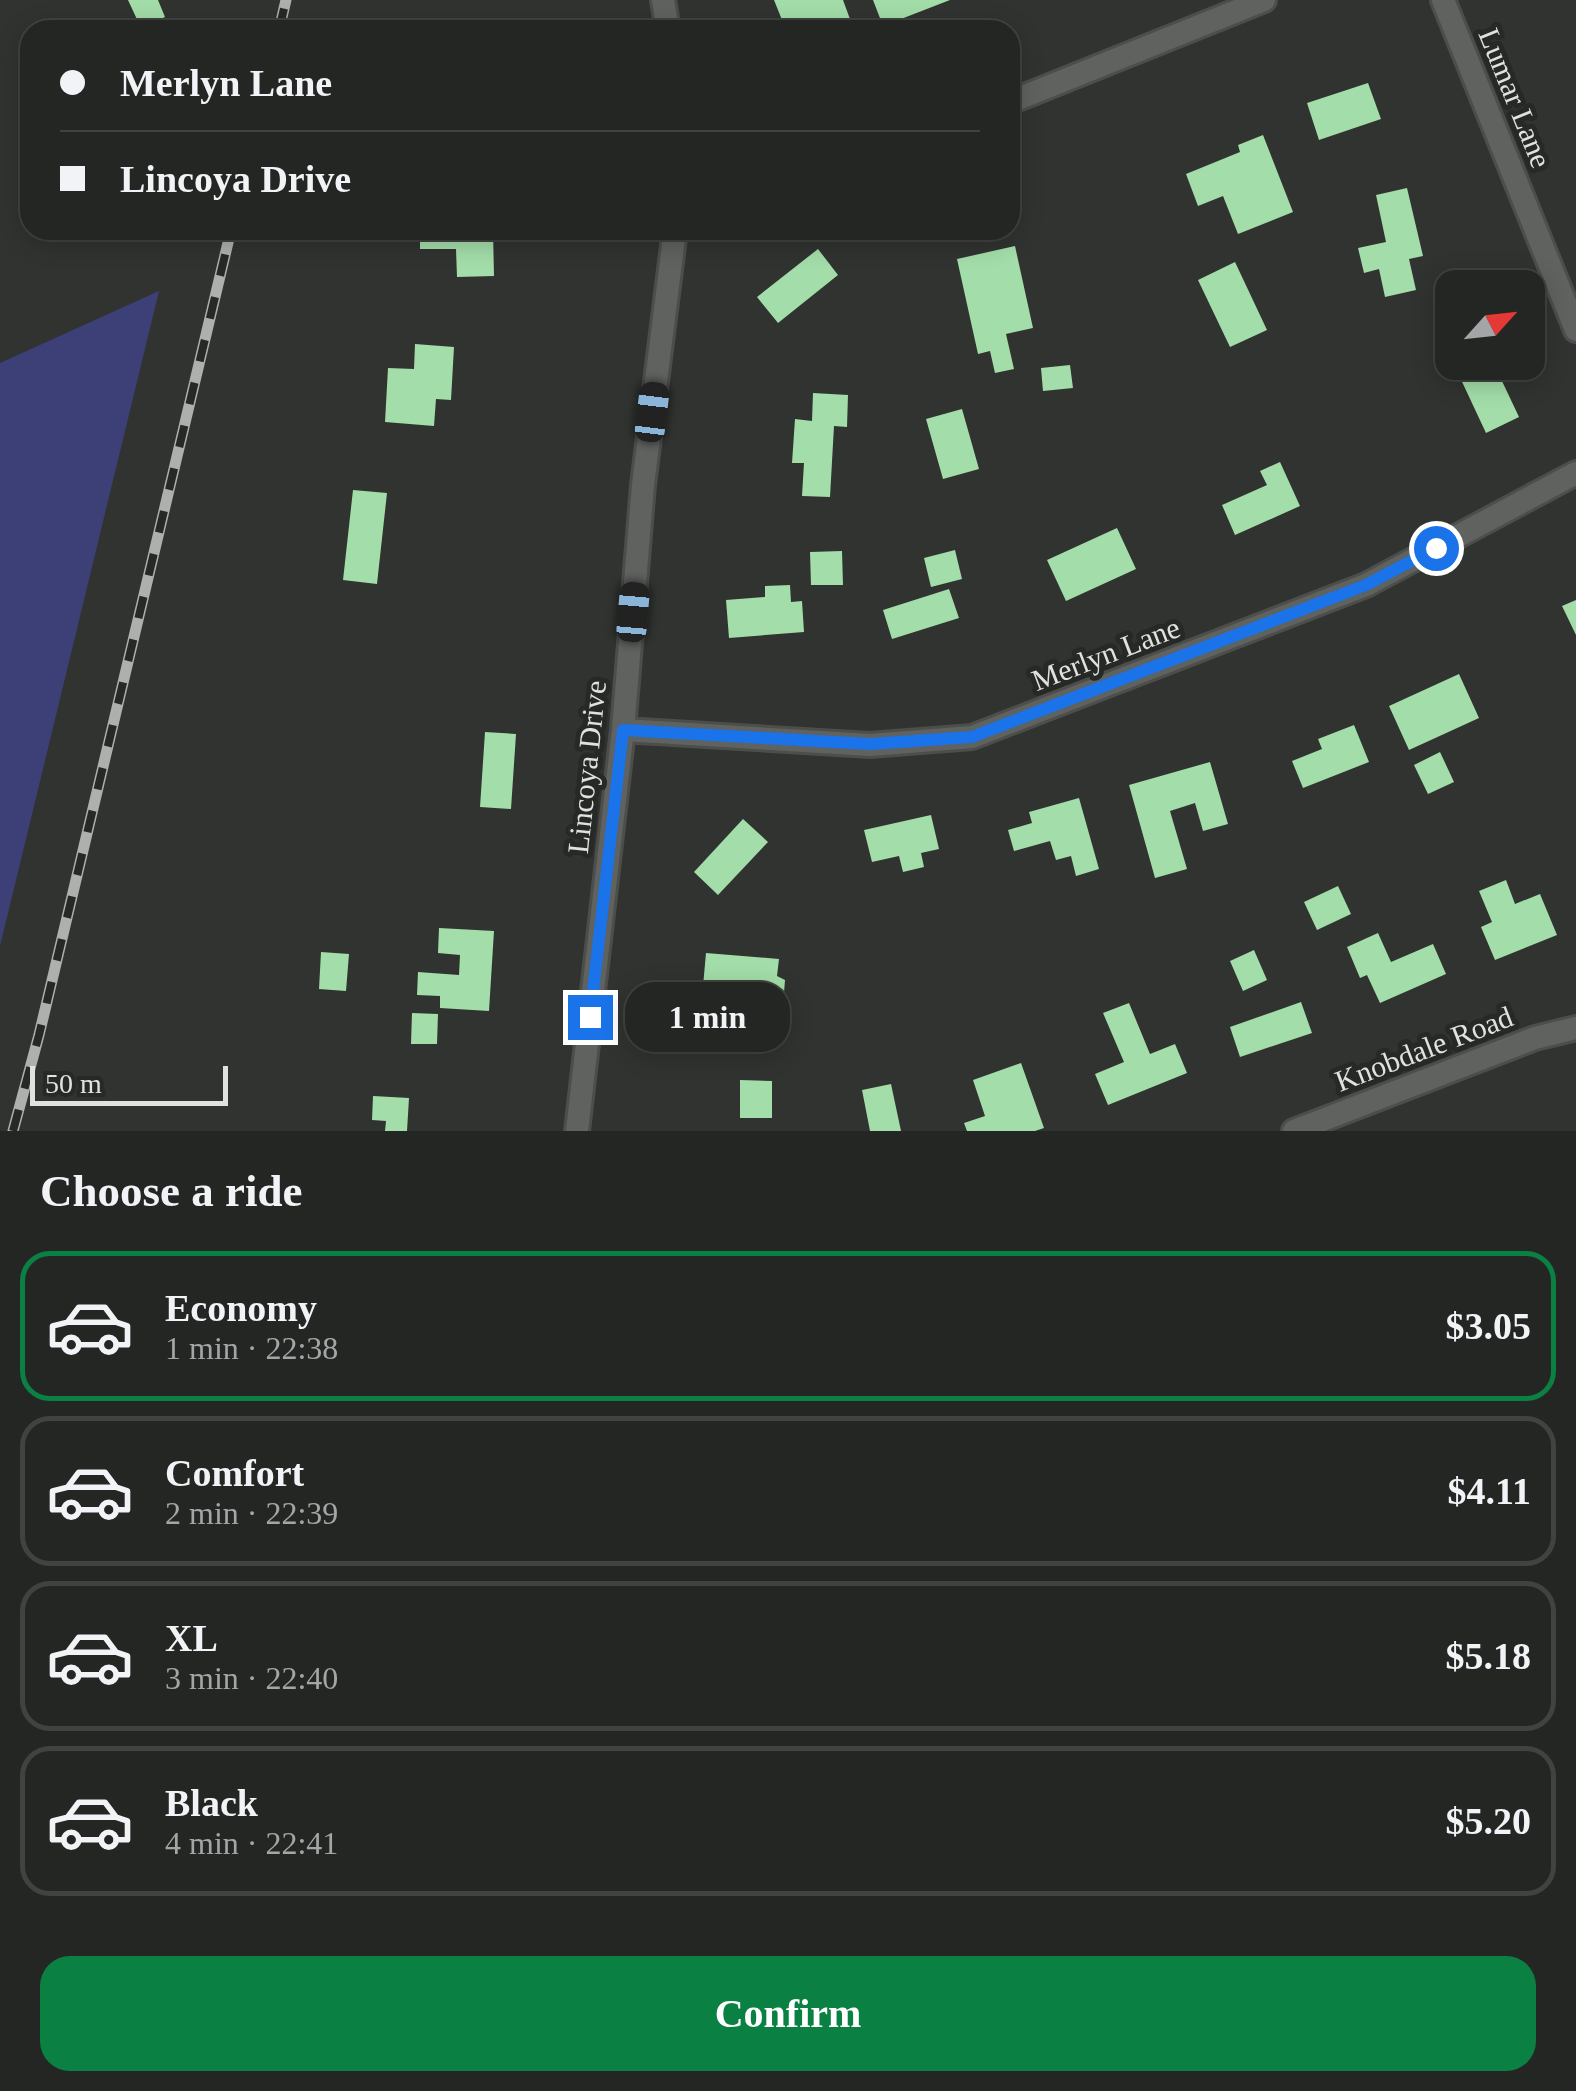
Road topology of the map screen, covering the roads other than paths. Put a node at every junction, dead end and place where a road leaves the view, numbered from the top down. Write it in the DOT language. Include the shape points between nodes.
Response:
graph roads {
  1 [pos="1264,0"];
  2 [pos="1443,0"];
  3 [pos="1020,98"];
  4 [pos="674,240"];
  5 [pos="1576,330"];
  6 [pos="1576,473"];
  7 [pos="623,730"];
  8 [pos="1576,1028"];
  9 [pos="577,1131"];
  10 [pos="1294,1131"];
  1 -- 3 [label="street"];
  2 -- 5 [label="street, Lumar Lane"];
  4 -- 7 [label="street, Lincoya Drive" via="643,485"];
  6 -- 7 [label="street, Merlyn Lane" via="1366,585 972,737 870,744"];
  7 -- 9 [label="street, Lincoya Drive"];
  8 -- 10 [label="street, Knobdale Road"];
}
